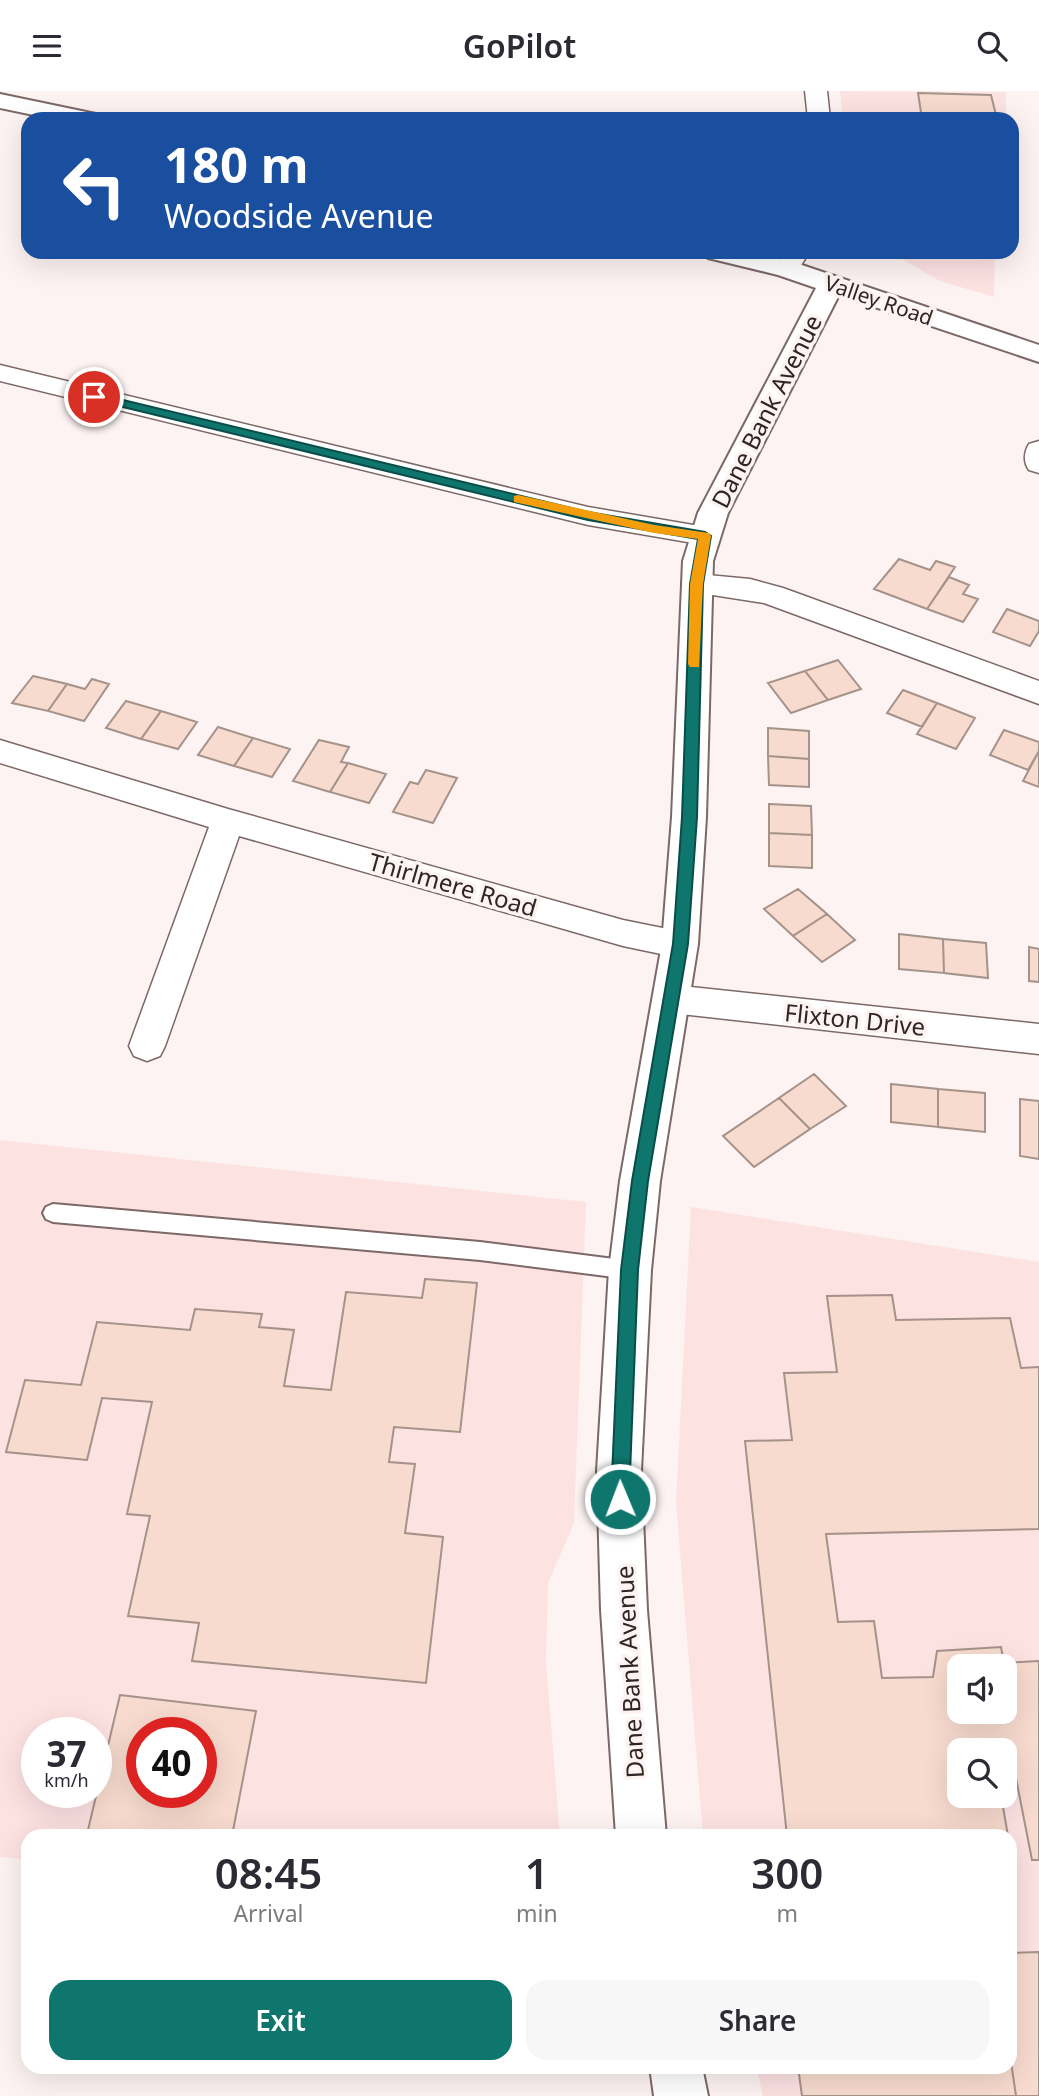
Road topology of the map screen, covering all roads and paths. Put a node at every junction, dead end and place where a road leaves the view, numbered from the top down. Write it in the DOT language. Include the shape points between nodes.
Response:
graph roads {
  1 [pos="816,91"];
  2 [pos="0,101"];
  3 [pos="54,112"];
  4 [pos="818,112"];
  5 [pos="792,260"];
  6 [pos="831,284"];
  7 [pos="1039,353"];
  8 [pos="0,373"];
  9 [pos="1039,450"];
  10 [pos="1039,464"];
  11 [pos="705,536"];
  12 [pos="696,584"];
  13 [pos="1039,693"];
  14 [pos="0,751"];
  15 [pos="228,821"];
  16 [pos="680,944"];
  17 [pos="672,999"];
  18 [pos="1039,1039"];
  19 [pos="147,1046"];
  20 [pos="53,1213"];
  21 [pos="630,1270"];
  22 [pos="640,1829"];
  23 [pos="677,2074"];
  24 [pos="681,2096"];
  1 -- 4 [label="street"];
  2 -- 3 [label="street"];
  5 -- 6 [label="street, Valley Road"];
  6 -- 7 [label="street, Valley Road"];
  6 -- 11 [label="street, Dane Bank Avenue"];
  8 -- 11 [label="street" via="575,513"];
  9 -- 10 [label="street"];
  11 -- 12 [label="street, Dane Bank Avenue"];
  12 -- 13 [label="street" via="750,589 800,604"];
  12 -- 16 [label="street, Dane Bank Avenue" via="690,817"];
  14 -- 15 [label="street, Thirlmere Road"];
  15 -- 16 [label="street, Thirlmere Road" via="624,933"];
  15 -- 19 [label="street"];
  16 -- 17 [label="street, Dane Bank Avenue"];
  17 -- 18 [label="street, Flixton Drive"];
  17 -- 21 [label="street, Dane Bank Avenue" via="640,1181"];
  20 -- 21 [label="lane" via="480,1251"];
  21 -- 22 [label="street, Dane Bank Avenue" via="619,1471"];
  23 -- 24 [label="street"];
}
